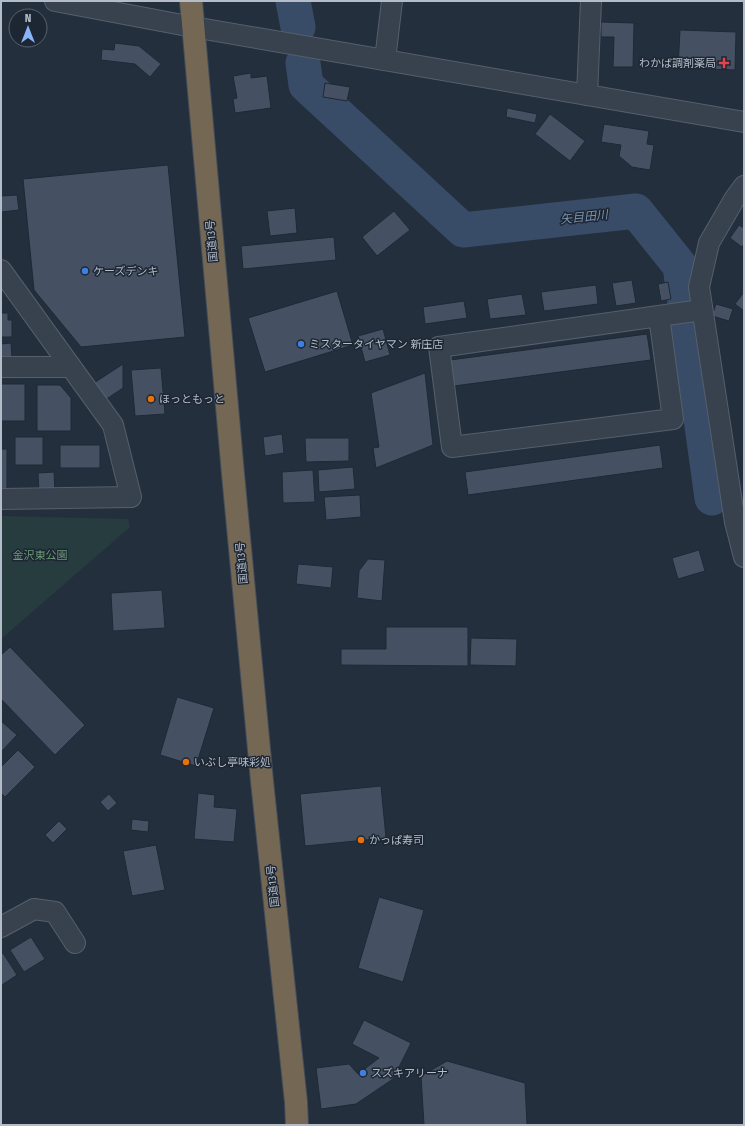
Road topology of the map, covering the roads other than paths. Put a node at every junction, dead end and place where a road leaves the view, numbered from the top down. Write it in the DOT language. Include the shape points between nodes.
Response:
graph roads {
  1 [pos="55,1"];
  2 [pos="191,1"];
  3 [pos="392,1"];
  4 [pos="591,1"];
  5 [pos="193,27"];
  6 [pos="385,60"];
  7 [pos="587,95"];
  8 [pos="744,122"];
  9 [pos="744,186"];
  10 [pos="1,270"];
  11 [pos="702,310"];
  12 [pos="666,315"];
  13 [pos="71,367"];
  14 [pos="1,368"];
  15 [pos="1,499"];
  16 [pos="744,557"];
  17 [pos="1,927"];
  18 [pos="75,944"];
  19 [pos="297,1125"];
  1 -- 5 [label="street"];
  2 -- 5 [label="highway, 国道13号"];
  3 -- 6 [label="street"];
  4 -- 7 [label="street"];
  5 -- 6 [label="street"];
  5 -- 19 [label="highway, 国道13号" via="237,514"];
  6 -- 7 [label="street"];
  7 -- 8 [label="street"];
  9 -- 11 [label="street" via="709,243 699,287"];
  10 -- 13 [label="street"];
  11 -- 12 [label="street"];
  11 -- 16 [label="street" via="735,522"];
  12 -- 12 [label="street" via="439,347 452,448 672,419"];
  13 -- 14 [label="street"];
  13 -- 15 [label="street" via="113,425 130,497"];
  17 -- 18 [label="street" via="34,908 55,912"];
}
